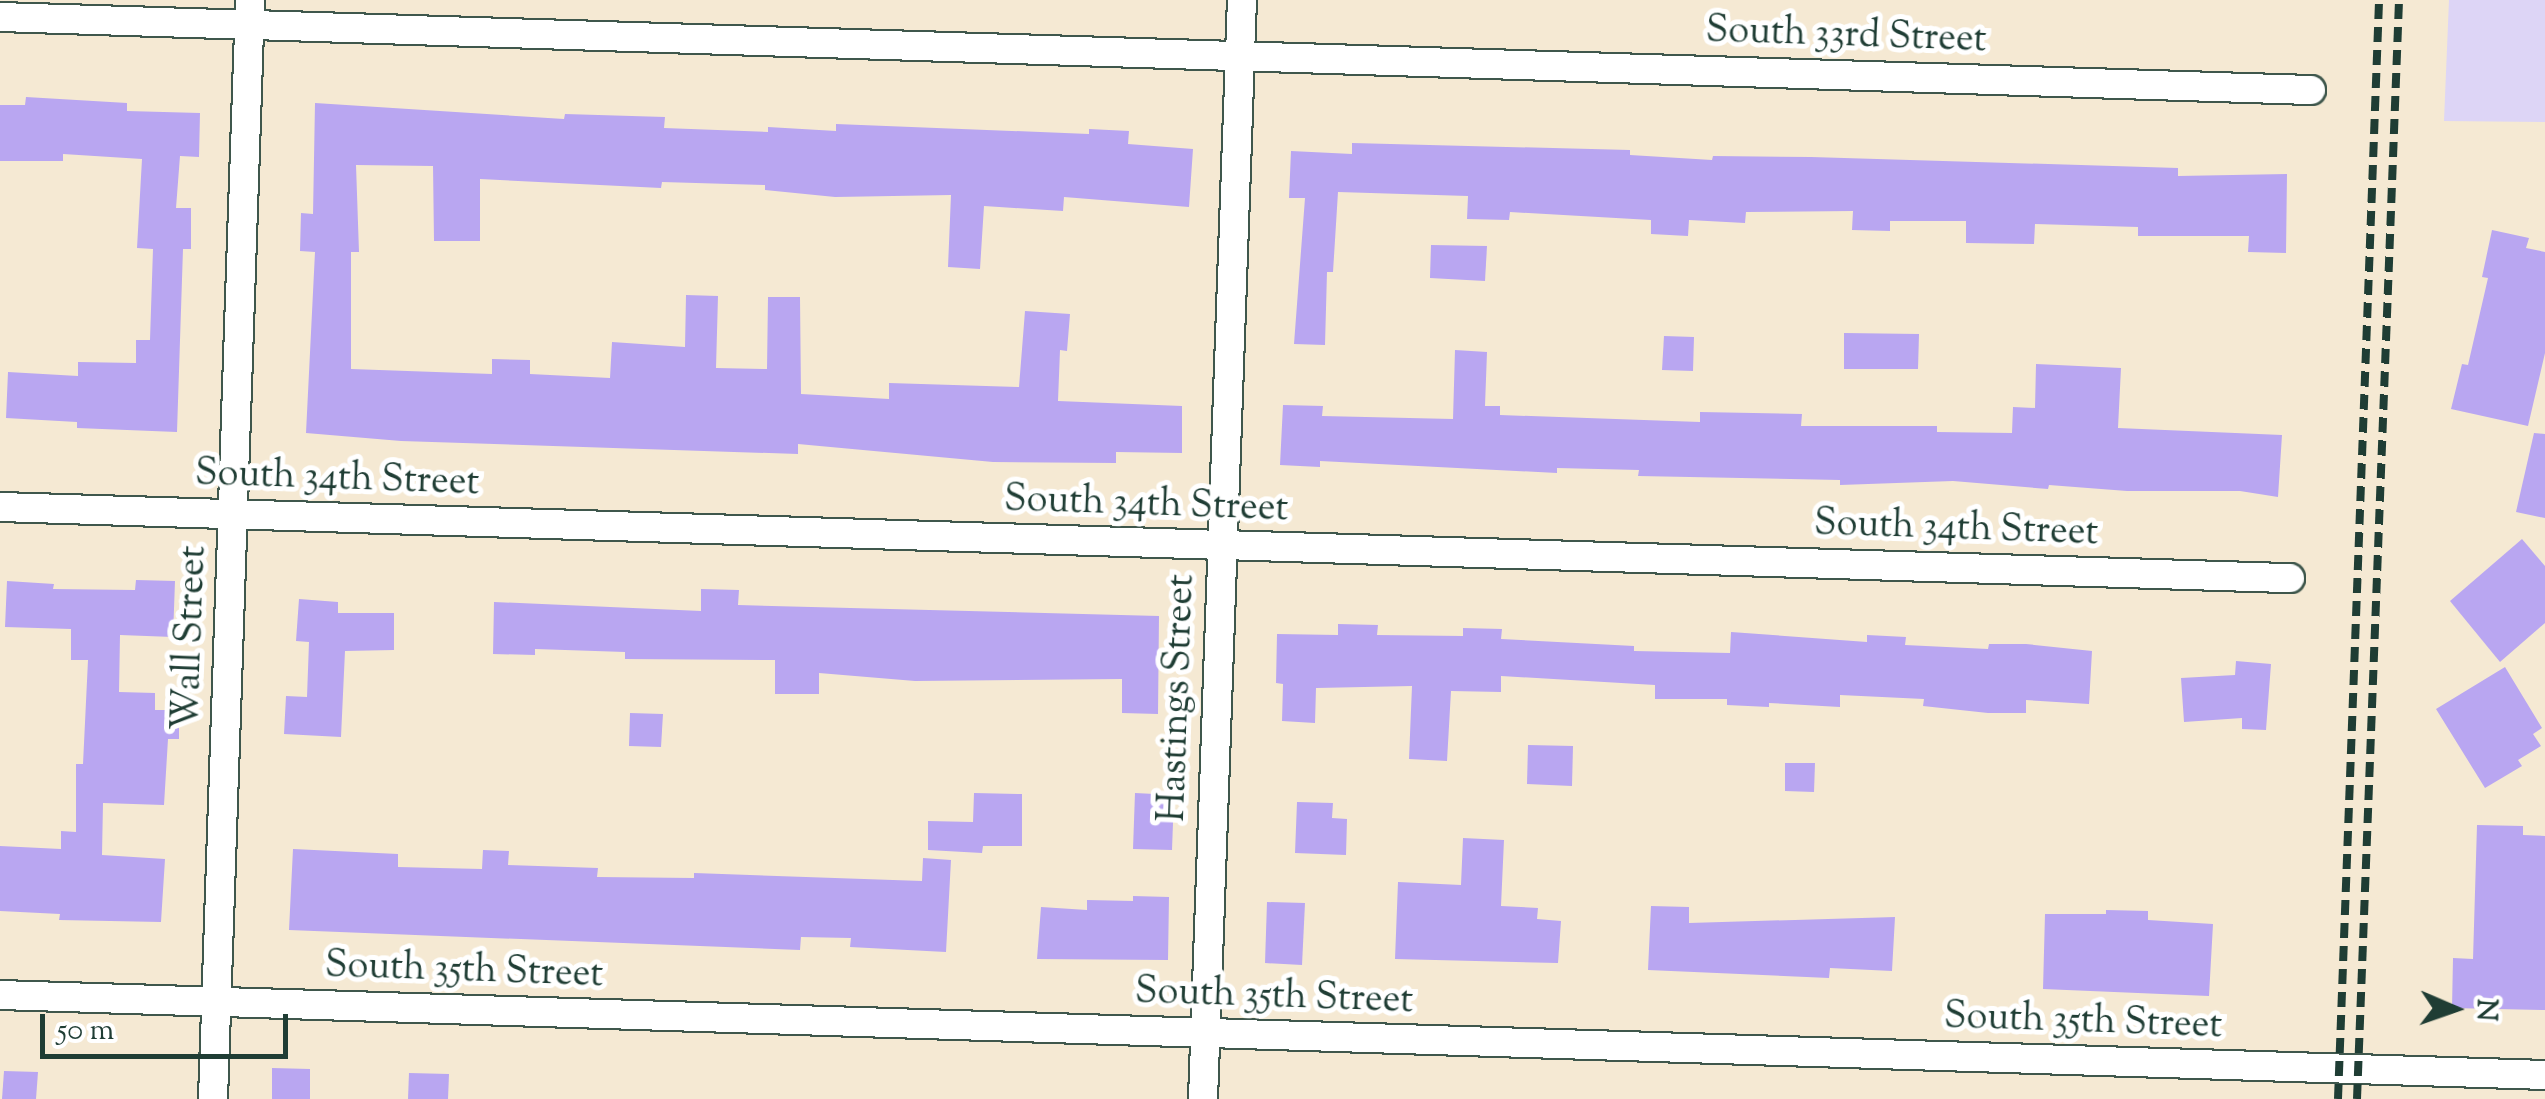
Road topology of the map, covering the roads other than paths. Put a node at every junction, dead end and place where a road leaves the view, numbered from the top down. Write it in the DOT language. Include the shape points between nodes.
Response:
graph roads {
  1 [pos="1242,0"];
  2 [pos="250,12"];
  3 [pos="0,17"];
  4 [pos="1240,56"];
  5 [pos="2311,90"];
  6 [pos="0,507"];
  7 [pos="234,514"];
  8 [pos="1222,547"];
  9 [pos="2290,578"];
  10 [pos="0,995"];
  11 [pos="216,1003"];
  12 [pos="1205,1033"];
  13 [pos="2545,1075"];
  14 [pos="213,1099"];
  15 [pos="1203,1099"];
  1 -- 4 [label="street, Hastings Street"];
  2 -- 3 [label="street, South 33rd Street"];
  2 -- 4 [label="street, South 33rd Street"];
  2 -- 7 [label="street, Wall Street"];
  4 -- 5 [label="street, South 33rd Street"];
  4 -- 8 [label="street, Hastings Street"];
  6 -- 7 [label="street, South 34th Street"];
  7 -- 8 [label="street, South 34th Street"];
  7 -- 11 [label="street, Wall Street"];
  8 -- 9 [label="street, South 34th Street"];
  8 -- 12 [label="street, Hastings Street"];
  10 -- 11 [label="street, South 35th Street"];
  11 -- 12 [label="street, South 35th Street"];
  11 -- 14 [label="street, Wall Street"];
  12 -- 13 [label="street, South 35th Street"];
  12 -- 15 [label="street, Hastings Street"];
}
